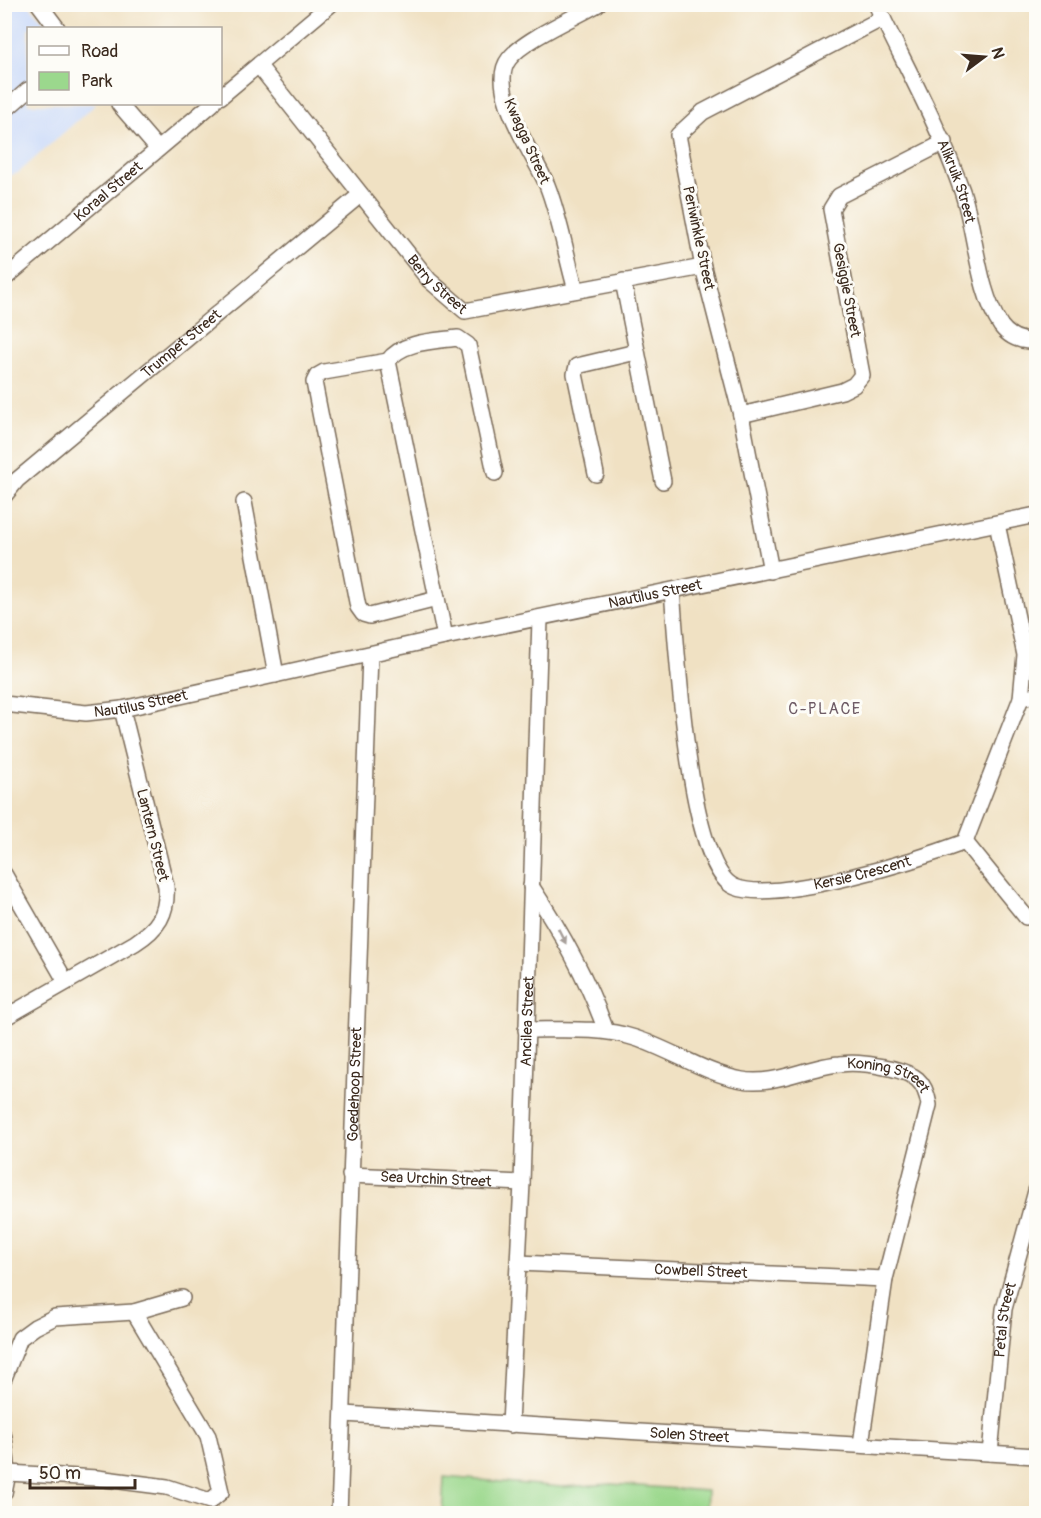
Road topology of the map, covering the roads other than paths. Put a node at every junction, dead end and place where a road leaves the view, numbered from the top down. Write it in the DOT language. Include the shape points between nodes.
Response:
graph roads {
  1 [pos="39,4"];
  2 [pos="332,4"];
  3 [pos="598,4"];
  4 [pos="879,11"];
  5 [pos="56,27"];
  6 [pos="259,66"];
  7 [pos="27,91"];
  8 [pos="222,95"];
  9 [pos="120,105"];
  10 [pos="211,105"];
  11 [pos="4,111"];
  12 [pos="945,142"];
  13 [pos="157,148"];
  14 [pos="360,195"];
  15 [pos="703,267"];
  16 [pos="4,279"];
  17 [pos="623,281"];
  18 [pos="576,290"];
  19 [pos="1036,341"];
  20 [pos="636,352"];
  21 [pos="388,361"];
  22 [pos="741,415"];
  23 [pos="495,473"];
  24 [pos="596,474"];
  25 [pos="663,481"];
  26 [pos="4,496"];
  27 [pos="244,502"];
  28 [pos="1036,515"];
  29 [pos="997,524"];
  30 [pos="771,571"];
  31 [pos="672,591"];
  32 [pos="437,599"];
  33 [pos="540,619"];
  34 [pos="445,637"];
  35 [pos="370,655"];
  36 [pos="276,675"];
  37 [pos="1029,696"];
  38 [pos="4,704"];
  39 [pos="122,710"];
  40 [pos="965,842"];
  41 [pos="4,874"];
  42 [pos="531,886"];
  43 [pos="1026,917"];
  44 [pos="66,982"];
  45 [pos="4,1018"];
  46 [pos="526,1030"];
  47 [pos="606,1031"];
  48 [pos="350,1175"];
  49 [pos="522,1183"];
  50 [pos="1036,1191"];
  51 [pos="518,1263"];
  52 [pos="885,1279"];
  53 [pos="182,1298"];
  54 [pos="134,1312"];
  55 [pos="4,1378"];
  56 [pos="344,1414"];
  57 [pos="510,1425"];
  58 [pos="4,1437"];
  59 [pos="861,1444"];
  60 [pos="990,1453"];
  61 [pos="1036,1456"];
  62 [pos="8,1473"];
  63 [pos="4,1493"];
  64 [pos="339,1514"];
  1 -- 5 [label="street"];
  2 -- 6 [label="street"];
  3 -- 18 [label="street, Kwagga Street" via="521,48 507,60 503,82 508,106 547,185"];
  4 -- 12 [label="street, Alikruik Street"];
  4 -- 15 [label="street, Periwinkle Street" via="703,112 678,135"];
  6 -- 8 [label="street"];
  6 -- 14 [label="street, Berry Street"];
  7 -- 11 [label="street"];
  9 -- 13 [label="street"];
  10 -- 13 [label="street, Koraal Street"];
  12 -- 19 [label="street, Alikruik Street" via="967,206 989,302 1009,335 1025,342"];
  12 -- 22 [label="street, Gesiggie Street" via="839,196 831,209 862,375 842,391"];
  13 -- 16 [label="street, Koraal Street"];
  14 -- 18 [label="street, Berry Street" via="429,280 465,311"];
  14 -- 26 [label="street, Trumpet Street" via="17,480"];
  15 -- 17 [label="street, Berry Street"];
  15 -- 22 [label="street, Periwinkle Street"];
  17 -- 18 [label="street, Berry Street"];
  17 -- 20 [label="street"];
  20 -- 24 [label="street" via="577,366 574,374"];
  20 -- 25 [label="street"];
  21 -- 23 [label="street" via="393,353 424,343 458,338 468,345"];
  21 -- 32 [label="street"];
  21 -- 32 [label="street" via="324,372 314,382 358,607 370,616"];
  22 -- 30 [label="street, Periwinkle Street"];
  27 -- 36 [label="street"];
  28 -- 29 [label="street, Nautilus Street"];
  29 -- 30 [label="street, Nautilus Street"];
  29 -- 37 [label="street" via="1025,655"];
  30 -- 31 [label="street, Nautilus Street"];
  31 -- 33 [label="street, Nautilus Street"];
  31 -- 40 [label="street, Kersie Crescent" via="693,799 705,844 733,887 759,893 800,887 917,860"];
  32 -- 34 [label="street"];
  33 -- 34 [label="street, Nautilus Street"];
  33 -- 42 [label="street, Ancilea Street"];
  34 -- 35 [label="street, Nautilus Street"];
  35 -- 36 [label="street, Nautilus Street"];
  35 -- 48 [label="street, Goedehoop Street"];
  36 -- 39 [label="street, Nautilus Street"];
  37 -- 40 [label="street"];
  38 -- 39 [label="street, Nautilus Street" via="86,713"];
  39 -- 44 [label="street, Lantern Street" via="168,902 153,932"];
  40 -- 43 [label="street"];
  41 -- 44 [label="street"];
  42 -- 46 [label="street, Ancilea Street"];
  42 -- 47 [label="street, one-way" via="554,921 598,1007"];
  44 -- 45 [label="street, Lantern Street"];
  46 -- 47 [label="street, Koning Street"];
  46 -- 49 [label="street, Ancilea Street"];
  47 -- 52 [label="street, Koning Street" via="636,1038 716,1073 743,1080 769,1080 839,1064 869,1064 902,1071 920,1080 929,1105"];
  48 -- 49 [label="street, Sea Urchin Street"];
  48 -- 56 [label="street, Goedehoop Street"];
  49 -- 51 [label="street, Ancilea Street"];
  50 -- 60 [label="street, Petal Street" via="1004,1309"];
  51 -- 52 [label="street, Cowbell Street"];
  51 -- 57 [label="street, Ancilea Street"];
  52 -- 59 [label="street, Koning Street"];
  53 -- 54 [label="street"];
  54 -- 55 [label="street" via="55,1317 35,1327 20,1338"];
  54 -- 62 [label="street" via="208,1436 221,1492 210,1501 167,1487"];
  56 -- 57 [label="street, Solen Street"];
  56 -- 64 [label="street, Goedehoop Street"];
  57 -- 59 [label="street, Solen Street"];
  58 -- 62 [label="street"];
  59 -- 60 [label="street, Solen Street"];
  60 -- 61 [label="street, Solen Street"];
  62 -- 63 [label="street"];
}
